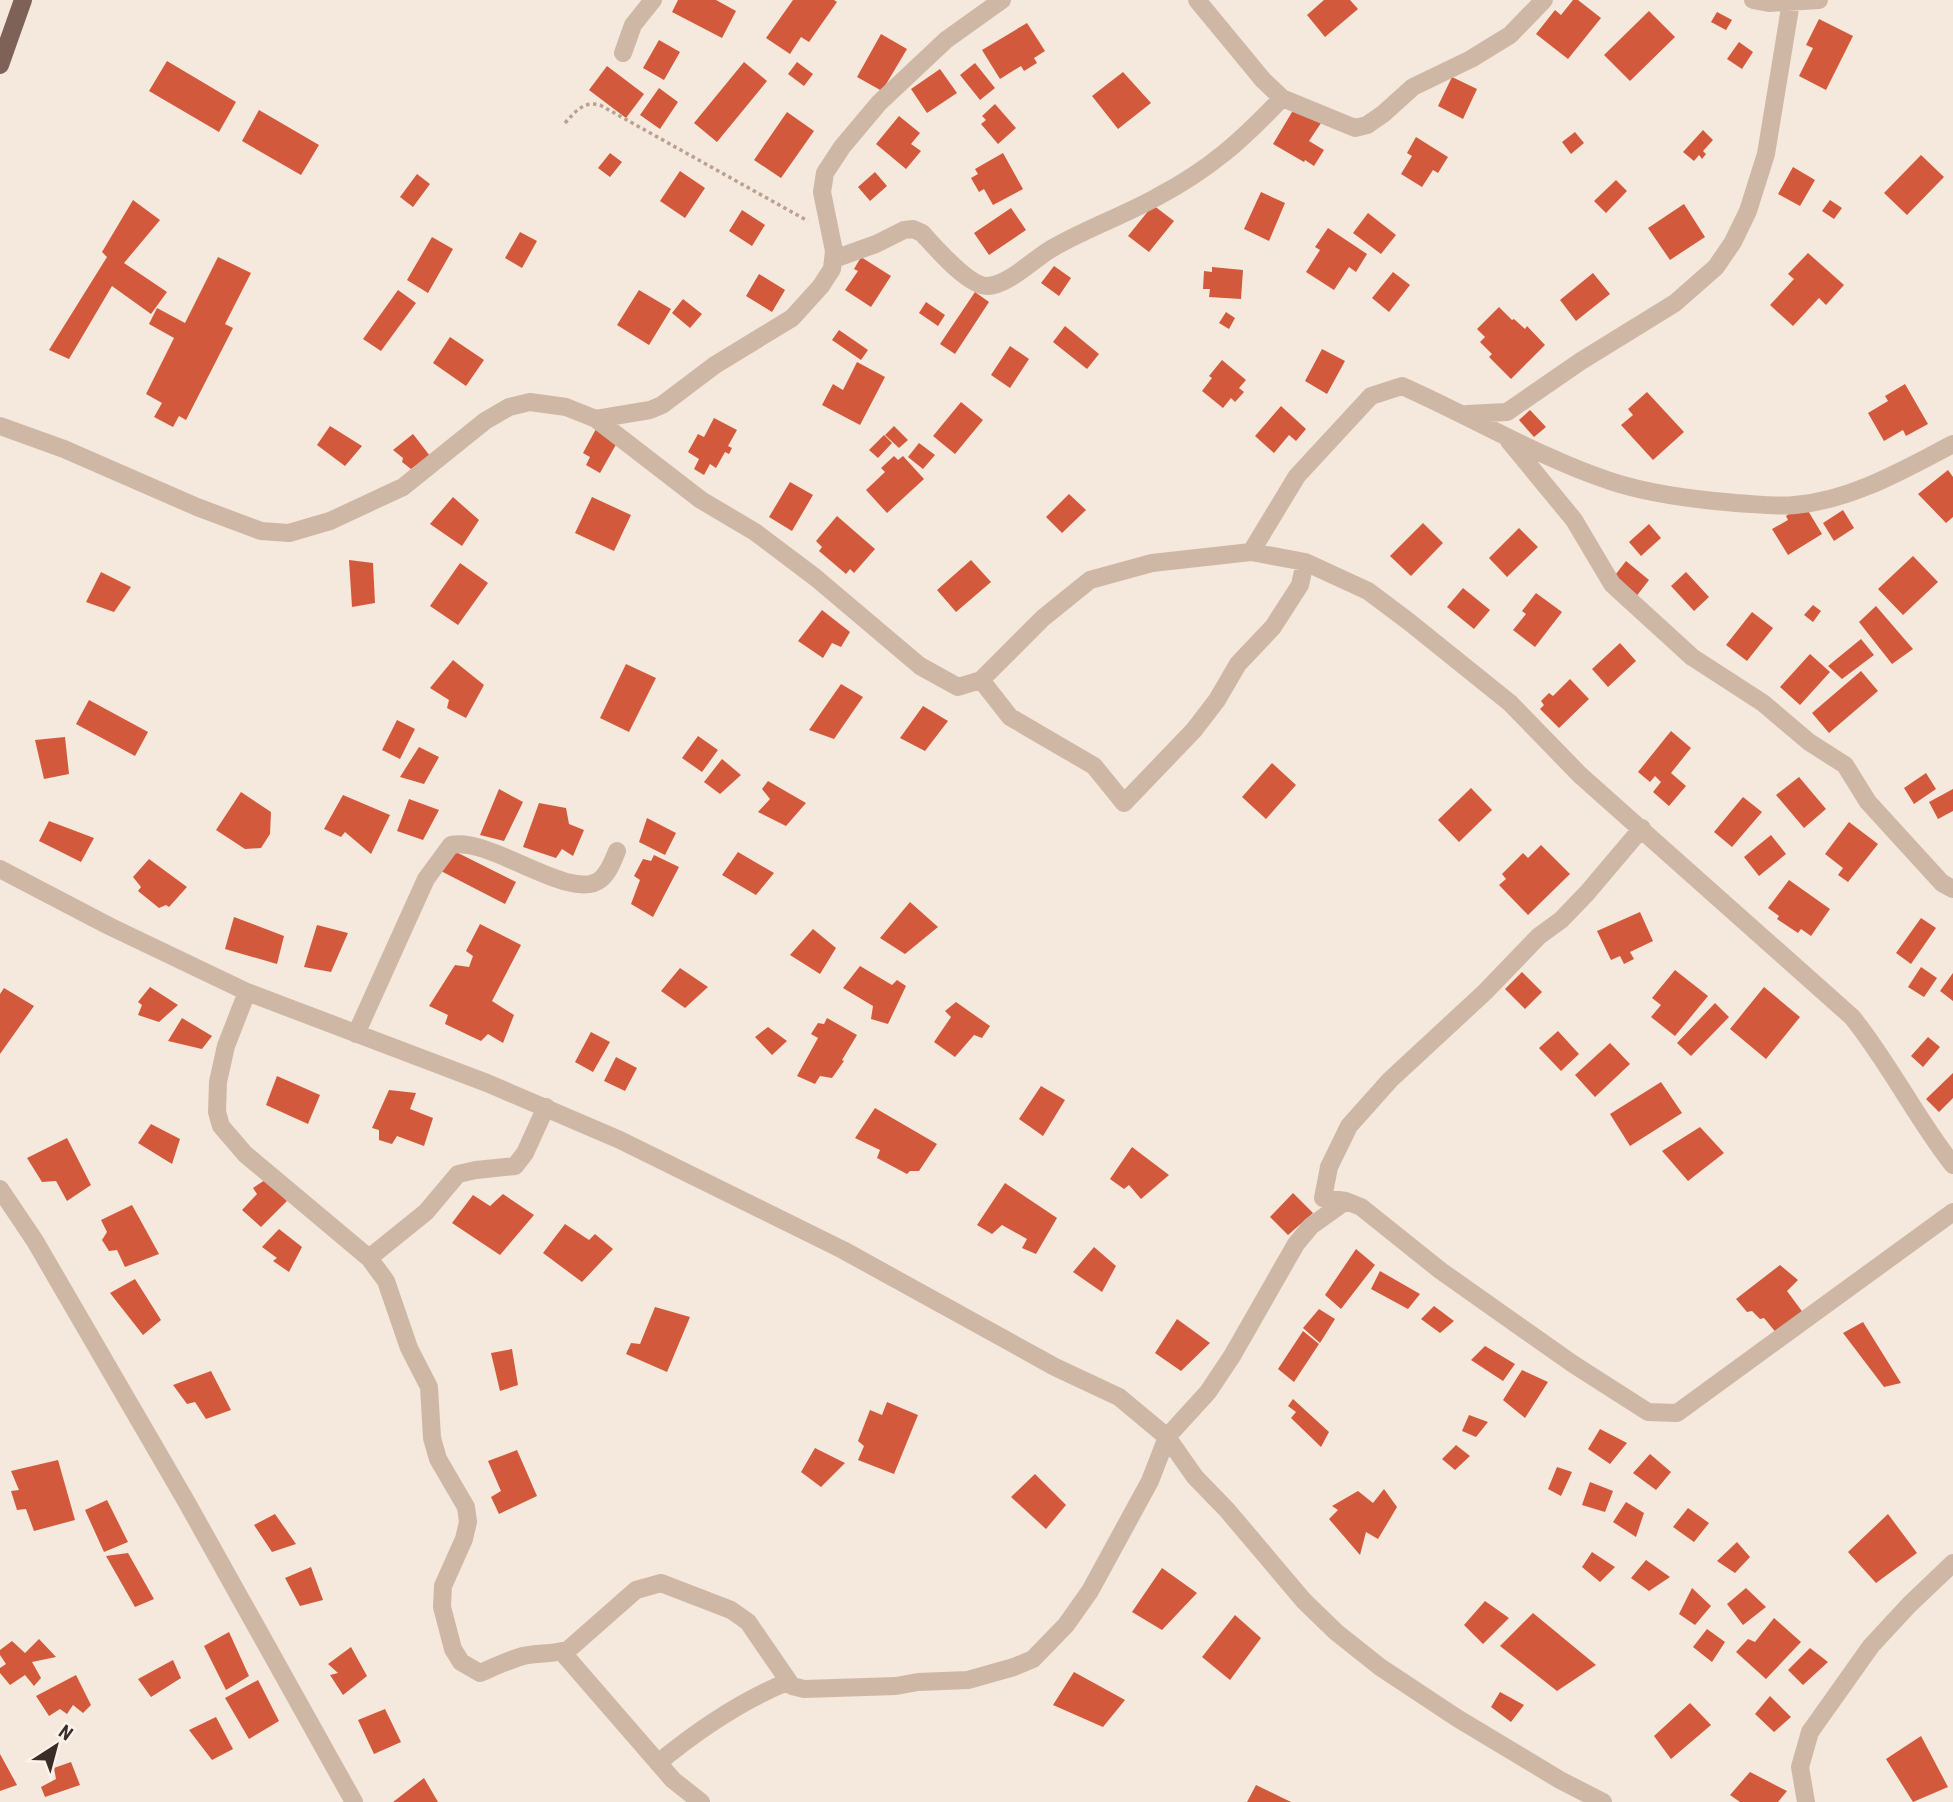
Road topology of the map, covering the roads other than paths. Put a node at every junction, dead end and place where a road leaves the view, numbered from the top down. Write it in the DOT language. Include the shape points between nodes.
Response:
graph roads {
  1 [pos="23,0"];
  2 [pos="653,0"];
  3 [pos="1002,0"];
  4 [pos="1198,0"];
  5 [pos="1544,0"];
  6 [pos="1753,0"];
  7 [pos="1819,0"];
  8 [pos="1791,2"];
  9 [pos="623,53"];
  10 [pos="0,65"];
  11 [pos="1282,98"];
  12 [pos="834,259"];
  13 [pos="1465,414"];
  14 [pos="597,419"];
  15 [pos="0,426"];
  16 [pos="1507,438"];
  17 [pos="1953,444"];
  18 [pos="1251,552"];
  19 [pos="1305,562"];
  20 [pos="981,680"];
  21 [pos="1642,828"];
  22 [pos="617,851"];
  23 [pos="0,869"];
  24 [pos="1953,889"];
  25 [pos="247,992"];
  26 [pos="356,1034"];
  27 [pos="547,1107"];
  28 [pos="1953,1165"];
  29 [pos="0,1189"];
  30 [pos="1322,1198"];
  31 [pos="1346,1201"];
  32 [pos="1953,1212"];
  33 [pos="1311,1226"];
  34 [pos="369,1258"];
  35 [pos="1167,1437"];
  36 [pos="1953,1563"];
  37 [pos="562,1652"];
  38 [pos="787,1682"];
  39 [pos="658,1763"];
  40 [pos="354,1802"];
  41 [pos="701,1802"];
  42 [pos="1603,1802"];
  43 [pos="1806,1802"];
  1 -- 10 [label="main road"];
  2 -- 9 [label="street" via="633,25"];
  3 -- 12 [label="street" via="946,40 879,103 825,173 822,192"];
  4 -- 11 [label="street"];
  5 -- 11 [label="street" via="1510,35 1413,87 1367,125 1356,128"];
  6 -- 8 [label="street"];
  7 -- 8 [label="street"];
  8 -- 13 [label="street" via="1766,154 1748,211 1716,267 1675,303 1507,412"];
  11 -- 12 [label="street" via="1215,162 1156,198 1052,248 1000,284 974,283 913,229"];
  12 -- 14 [label="street" via="821,286 792,318 715,365 673,399 650,410"];
  13 -- 16 [label="street"];
  13 -- 18 [label="street" via="1402,386 1371,396 1297,476"];
  14 -- 15 [label="street" via="566,407 530,402 509,407 402,487 330,521 289,533 261,531"];
  14 -- 20 [label="street" via="702,500 755,532 816,578 920,666 958,687"];
  16 -- 17 [label="street" via="1612,482 1702,501 1795,505 1881,482"];
  16 -- 24 [label="street" via="1574,520 1612,584 1692,657 1845,765 1868,802 1942,883"];
  18 -- 19 [label="street"];
  18 -- 20 [label="street" via="1152,563 1090,580 1043,618"];
  19 -- 20 [label="street" via="1300,585 1273,626 1238,664 1194,730 1124,803 1094,766 1010,717"];
  19 -- 21 [label="street" via="1368,592 1408,621 1510,704 1580,775"];
  21 -- 28 [label="street" via="1853,1017"];
  21 -- 30 [label="street" via="1569,911 1399,1071 1349,1126 1329,1167"];
  22 -- 26 [label="street" via="599,881 586,885 567,883 478,846 451,845 426,879"];
  23 -- 25 [label="street"];
  25 -- 26 [label="street"];
  25 -- 34 [label="street" via="218,1082 221,1126 244,1154"];
  26 -- 27 [label="street"];
  27 -- 34 [label="street" via="515,1166 458,1174 426,1212"];
  27 -- 35 [label="street" via="843,1250 1055,1367 1119,1396"];
  29 -- 40 [label="street" via="186,1501"];
  30 -- 31 [label="street"];
  30 -- 33 [label="street"];
  31 -- 32 [label="street" via="1361,1207 1441,1271 1573,1364 1648,1412 1677,1413"];
  31 -- 33 [label="street"];
  33 -- 35 [label="street" via="1232,1356"];
  34 -- 37 [label="street" via="386,1281 409,1348 426,1378 432,1438 466,1507 464,1539 441,1597 453,1649 461,1662 480,1673 521,1656"];
  35 -- 38 [label="street" via="1150,1481 1090,1591 1033,1660 968,1680 804,1689"];
  35 -- 42 [label="street" via="1195,1477 1336,1632 1457,1718"];
  36 -- 43 [label="street" via="1871,1646 1810,1732 1800,1768"];
  37 -- 38 [label="street" via="636,1590 661,1583 731,1610 748,1622"];
  37 -- 39 [label="street"];
  38 -- 39 [label="street" via="737,1705"];
  39 -- 41 [label="street"];
}
